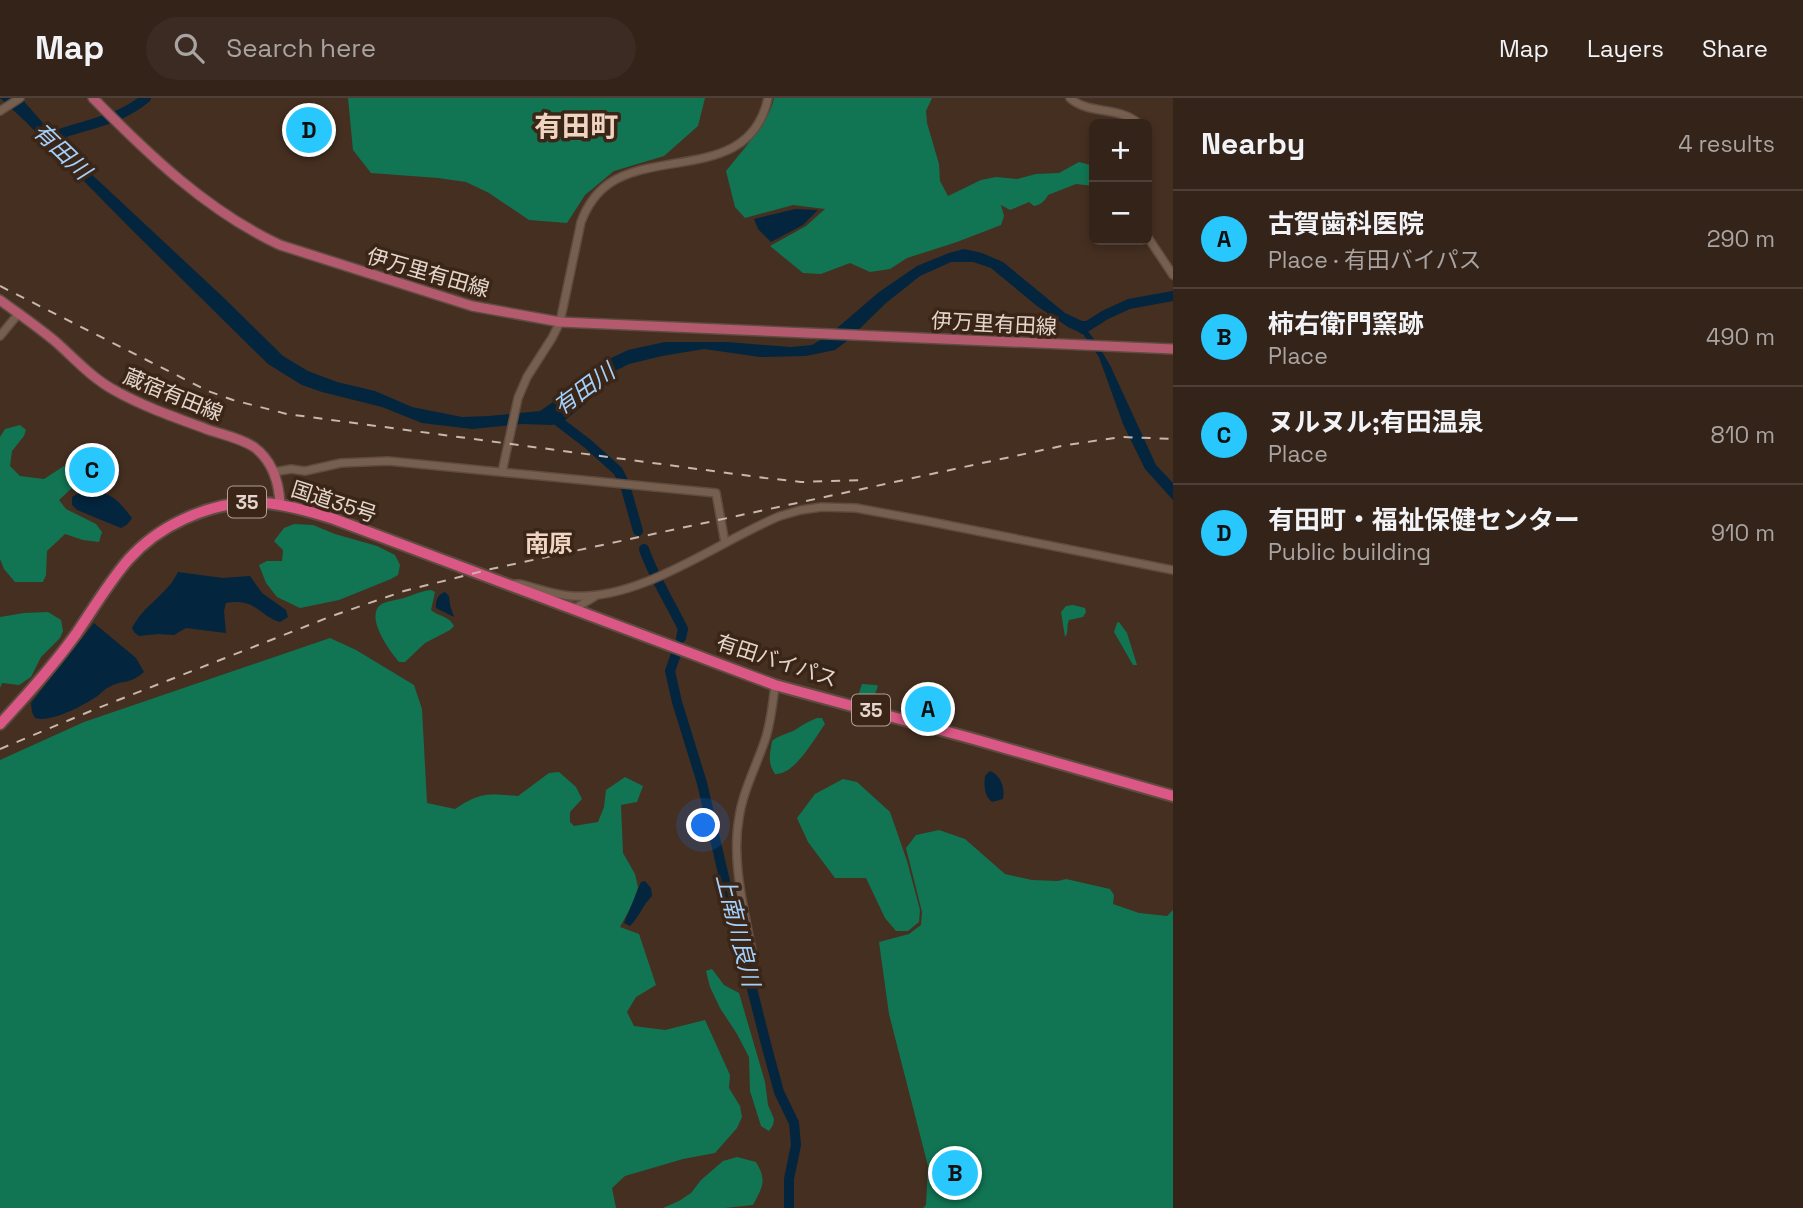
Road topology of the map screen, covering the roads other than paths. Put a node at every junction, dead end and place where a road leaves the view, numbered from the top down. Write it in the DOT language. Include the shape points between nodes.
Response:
graph roads {
  1 [pos="20,98"];
  2 [pos="93,98"];
  3 [pos="768,98"];
  4 [pos="1070,98"];
  5 [pos="0,111"];
  6 [pos="1133,119"];
  7 [pos="1152,244"];
  8 [pos="1173,275"];
  9 [pos="0,300"];
  10 [pos="19,313"];
  11 [pos="560,322"];
  12 [pos="0,336"];
  13 [pos="1173,349"];
  14 [pos="502,471"];
  15 [pos="274,472"];
  16 [pos="280,504"];
  17 [pos="725,543"];
  18 [pos="1173,570"];
  19 [pos="507,584"];
  20 [pos="598,595"];
  21 [pos="574,609"];
  22 [pos="775,685"];
  23 [pos="0,724"];
  24 [pos="1173,796"];
  25 [pos="753,956"];
  1 -- 5 [label="street"];
  2 -- 11 [label="main road, 伊万里有田線" via="184,184 280,245 472,306"];
  3 -- 11 [label="street" via="756,127 725,152 641,170 596,194 581,222"];
  4 -- 6 [label="street" via="1082,106"];
  7 -- 8 [label="street"];
  9 -- 10 [label="main road, 蔵宿有田線"];
  10 -- 12 [label="street"];
  10 -- 15 [label="main road, 蔵宿有田線" via="111,389 240,439 255,448"];
  11 -- 13 [label="main road, 伊万里有田線"];
  11 -- 14 [label="street" via="516,405"];
  14 -- 15 [label="street" via="369,461"];
  14 -- 17 [label="street" via="716,493"];
  15 -- 16 [label="main road"];
  16 -- 19 [label="highway, 国道35号 / 35" via="334,519"];
  16 -- 23 [label="highway, 国道35号 / 35" via="237,502 206,509 155,535 128,560 44,676"];
  17 -- 18 [label="street" via="780,516 839,506"];
  17 -- 20 [label="street" via="649,582"];
  19 -- 20 [label="street" via="573,596"];
  19 -- 21 [label="highway, 国道35号 / 35"];
  20 -- 21 [label="street"];
  21 -- 22 [label="highway, 有田バイパス / 35"];
  22 -- 24 [label="highway, 有田バイパス / 35"];
  22 -- 25 [label="street" via="771,719 737,831 738,870"];
}
